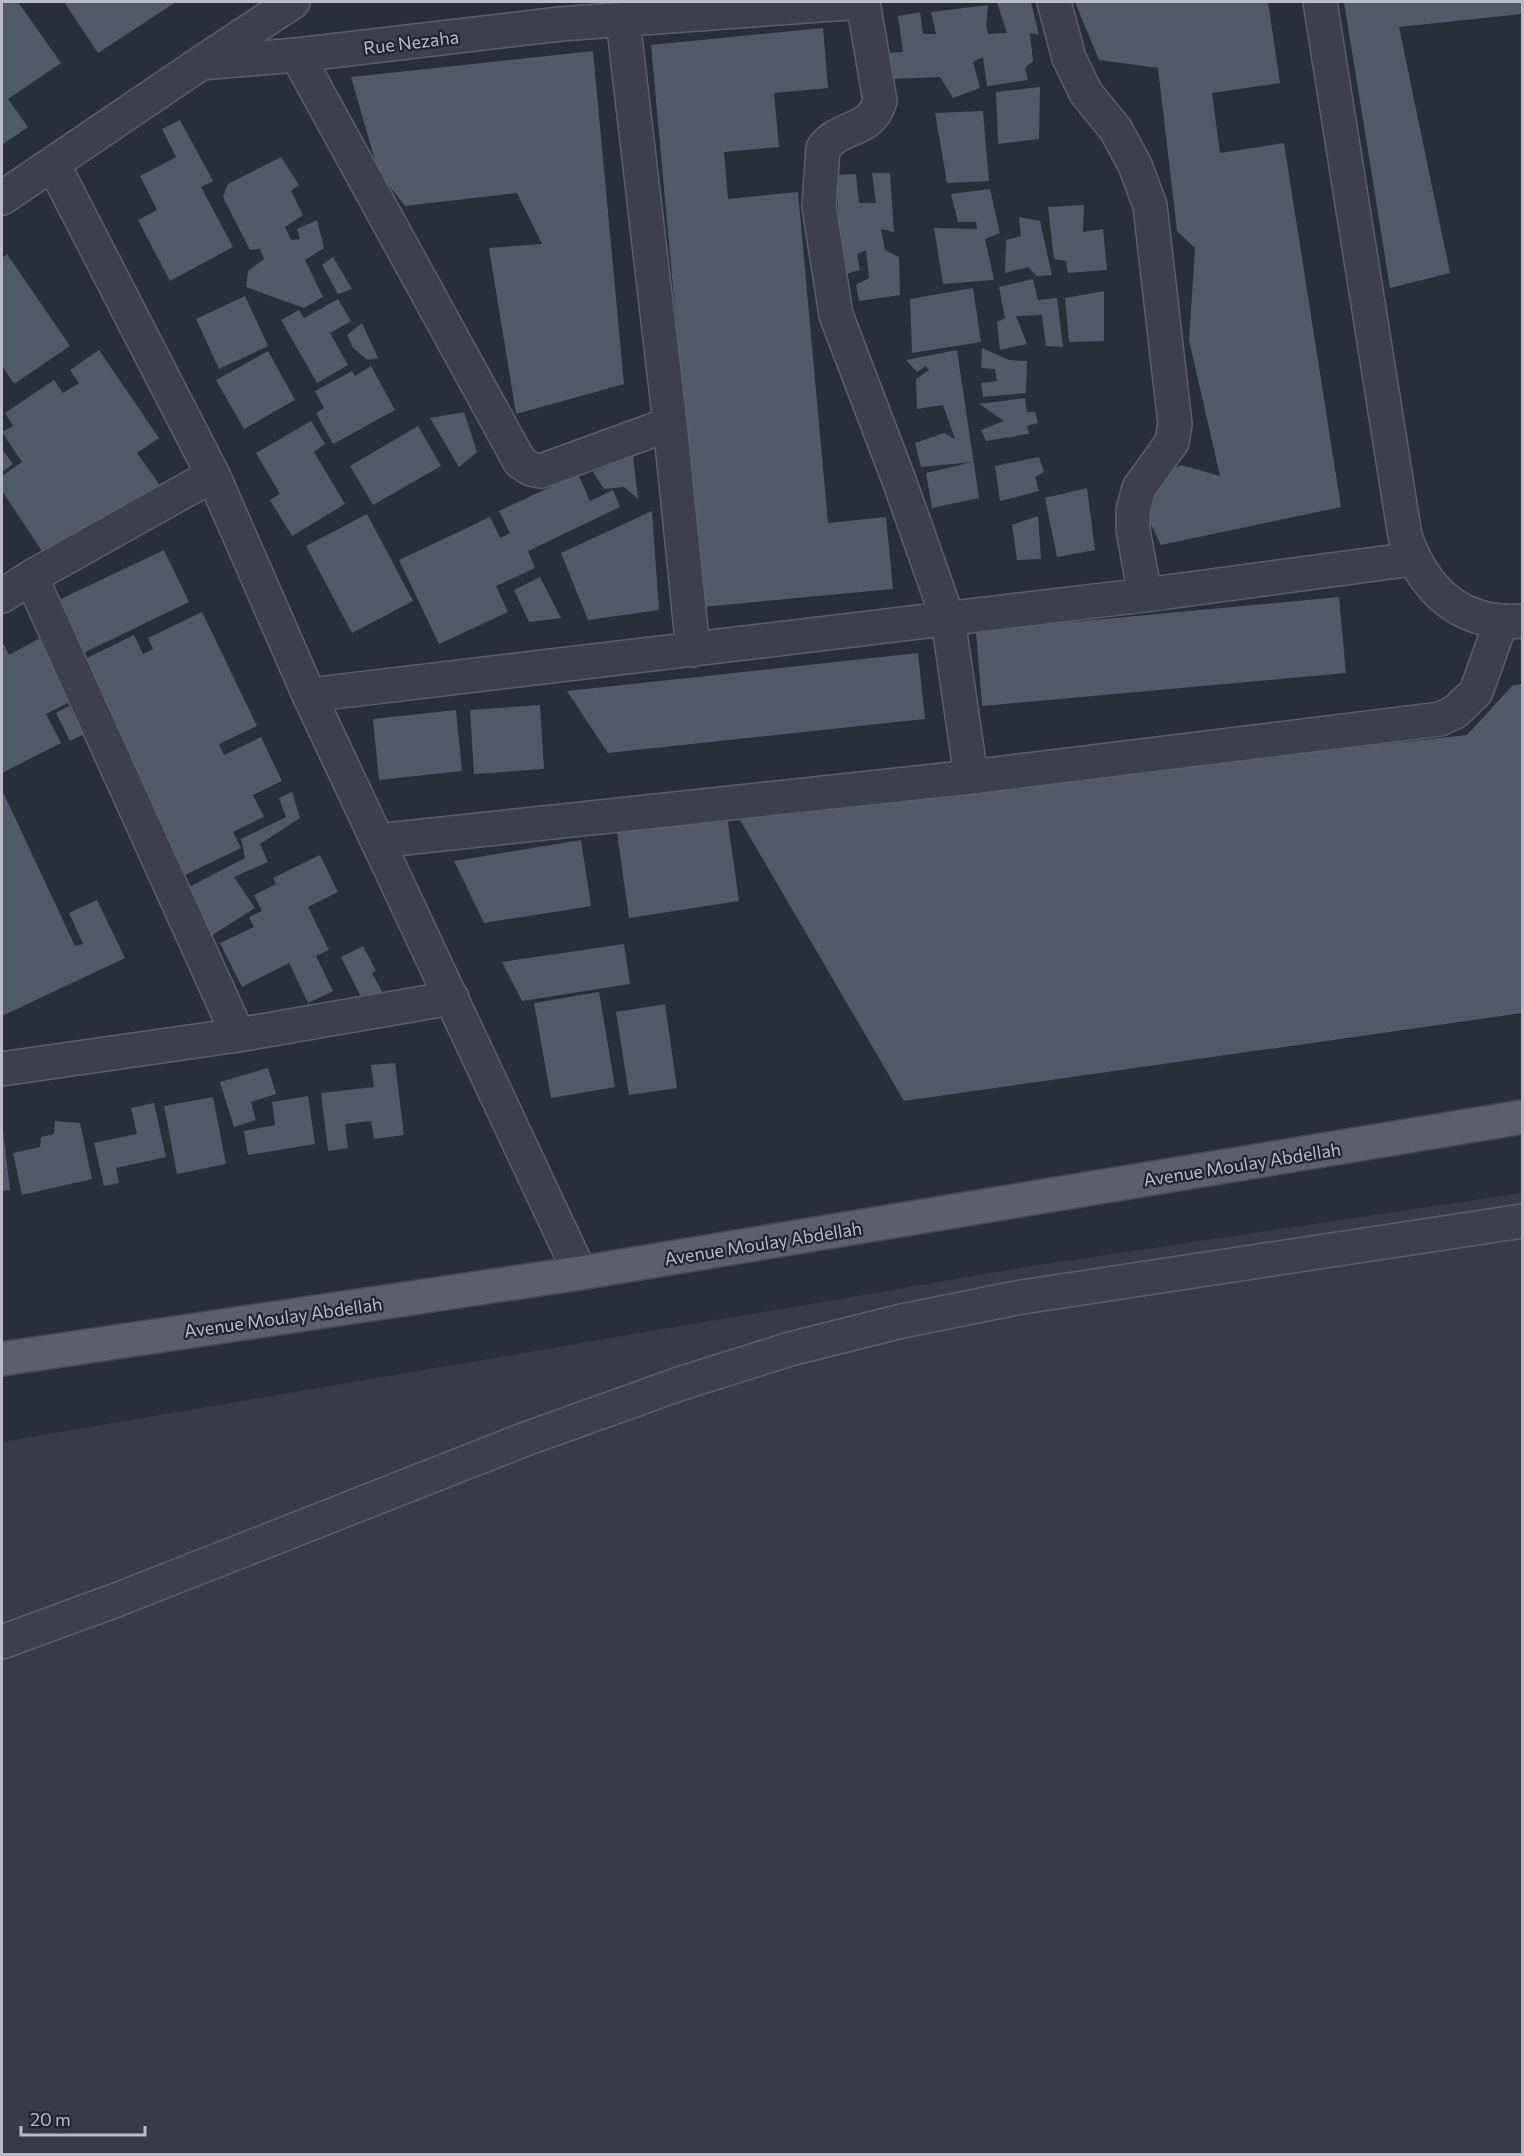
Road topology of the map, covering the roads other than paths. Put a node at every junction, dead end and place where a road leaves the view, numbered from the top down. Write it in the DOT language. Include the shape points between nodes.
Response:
graph roads {
  1 [pos="293,2"];
  2 [pos="862,2"];
  3 [pos="1054,2"];
  4 [pos="1320,2"];
  5 [pos="551,13"];
  6 [pos="623,20"];
  7 [pos="297,55"];
  8 [pos="201,63"];
  9 [pos="52,164"];
  10 [pos="2,198"];
  11 [pos="670,424"];
  12 [pos="213,474"];
  13 [pos="1413,559"];
  14 [pos="31,577"];
  15 [pos="2,596"];
  16 [pos="1144,596"];
  17 [pos="948,619"];
  18 [pos="1512,622"];
  19 [pos="693,650"];
  20 [pos="309,695"];
  21 [pos="971,777"];
  22 [pos="377,842"];
  23 [pos="452,998"];
  24 [pos="238,1035"];
  25 [pos="2,1069"];
  26 [pos="1522,1117"];
  27 [pos="1522,1221"];
  28 [pos="580,1274"];
  29 [pos="2,1359"];
  30 [pos="2,1642"];
  1 -- 8 [label="street"];
  2 -- 6 [label="street, Rue Nezaha"];
  2 -- 17 [label="street" via="880,101 871,120 835,136 823,148 819,206 836,315"];
  3 -- 16 [label="street" via="1073,67 1086,93 1131,156 1150,206 1175,424 1172,442 1139,488 1133,510"];
  4 -- 13 [label="street" via="1405,536"];
  5 -- 6 [label="street, Rue Nezaha"];
  5 -- 7 [label="street, Rue Nezaha"];
  6 -- 11 [label="street"];
  7 -- 8 [label="street, Rue Nezaha"];
  7 -- 11 [label="street" via="520,462 541,471"];
  8 -- 9 [label="street, Rue Nezaha"];
  9 -- 10 [label="street, Rue Nezaha"];
  9 -- 12 [label="street"];
  11 -- 19 [label="street"];
  12 -- 14 [label="street"];
  12 -- 20 [label="street"];
  13 -- 16 [label="street"];
  13 -- 18 [label="street" via="1448,602 1473,615"];
  14 -- 15 [label="street"];
  14 -- 24 [label="street"];
  16 -- 17 [label="street"];
  17 -- 19 [label="street"];
  17 -- 21 [label="street"];
  18 -- 21 [label="street" via="1476,692 1455,712 1440,719"];
  19 -- 20 [label="street"];
  20 -- 22 [label="street"];
  21 -- 22 [label="street"];
  22 -- 23 [label="street"];
  23 -- 24 [label="street"];
  23 -- 28 [label="street"];
  24 -- 25 [label="street"];
  26 -- 28 [label="main road, Avenue Moulay Abdellah"];
  27 -- 30 [label="street" via="1016,1298 790,1349 523,1440"];
  28 -- 29 [label="main road, Avenue Moulay Abdellah"];
}
